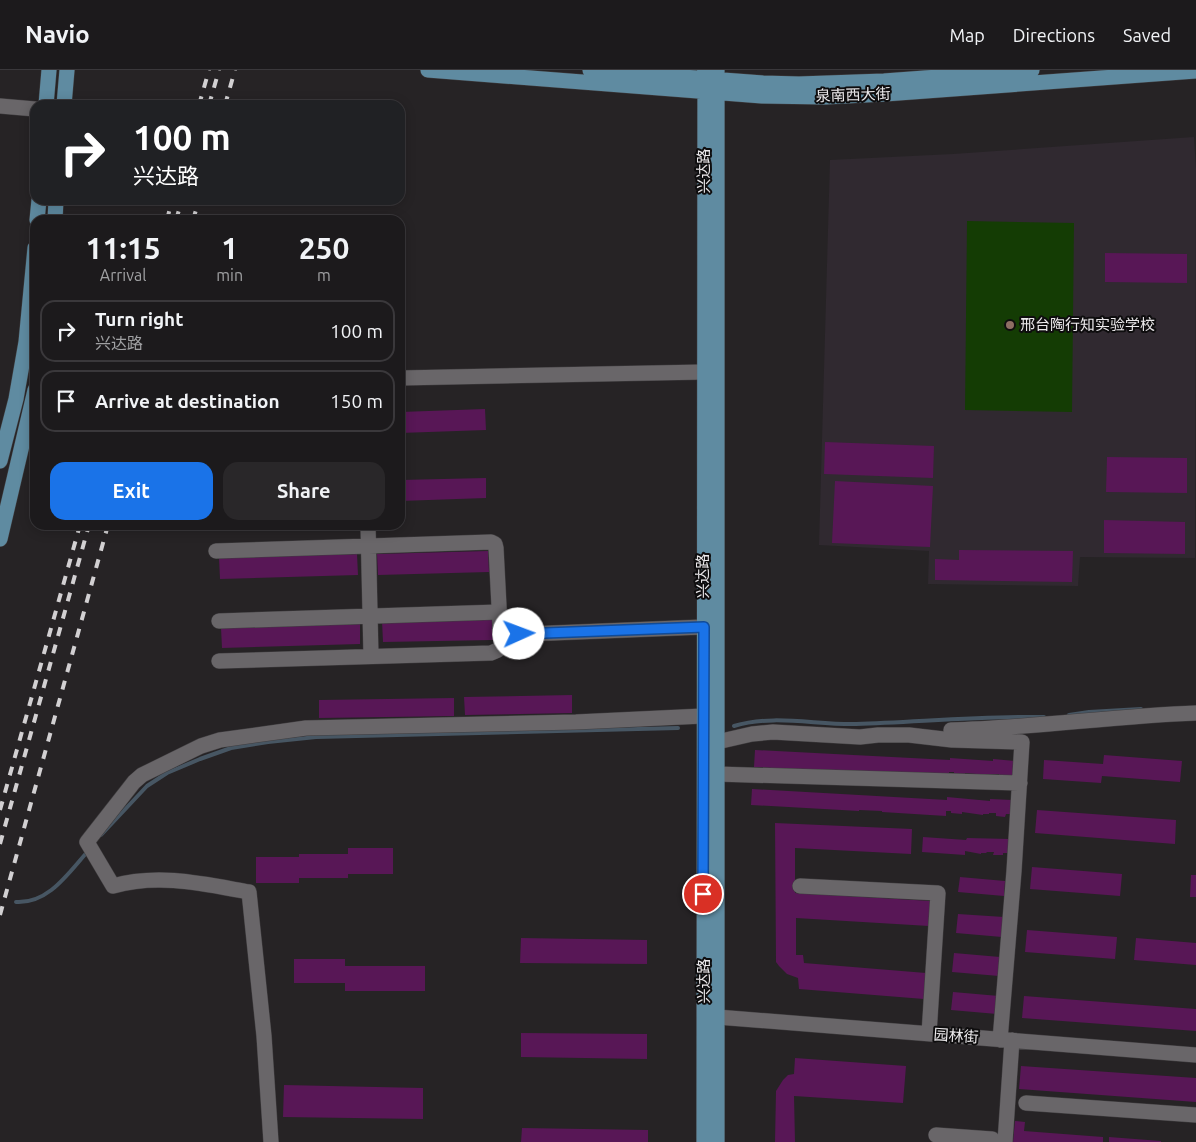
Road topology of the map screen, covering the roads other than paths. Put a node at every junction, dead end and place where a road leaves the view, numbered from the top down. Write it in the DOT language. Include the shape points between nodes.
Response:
graph roads {
  1 [pos="49,70"];
  2 [pos="66,70"];
  3 [pos="428,70"];
  4 [pos="590,70"];
  5 [pos="1032,70"];
  6 [pos="1196,71"];
  7 [pos="711,80"];
  8 [pos="46,100"];
  9 [pos="64,100"];
  10 [pos="0,106"];
  11 [pos="30,109"];
  12 [pos="30,300"];
  13 [pos="704,372"];
  14 [pos="405,378"];
  15 [pos="30,411"];
  16 [pos="0,461"];
  17 [pos="368,530"];
  18 [pos="0,539"];
  19 [pos="368,546"];
  20 [pos="216,551"];
  21 [pos="499,612"];
  22 [pos="370,616"];
  23 [pos="219,621"];
  24 [pos="704,627"];
  25 [pos="500,635"];
  26 [pos="371,656"];
  27 [pos="219,661"];
  28 [pos="1196,714"];
  29 [pos="704,716"];
  30 [pos="903,735"];
  31 [pos="717,742"];
  32 [pos="717,774"];
  33 [pos="1020,783"];
  34 [pos="800,886"];
  35 [pos="717,1017"];
  36 [pos="929,1034"];
  37 [pos="1006,1040"];
  38 [pos="1196,1055"];
  39 [pos="1026,1103"];
  40 [pos="1196,1115"];
  41 [pos="936,1135"];
  42 [pos="271,1142"];
  43 [pos="704,1142"];
  44 [pos="717,1142"];
  45 [pos="993,1142"];
  46 [pos="1005,1142"];
  1 -- 8 [label="main road"];
  2 -- 9 [label="main road"];
  3 -- 7 [label="main road, 泉南西大街" via="510,76"];
  4 -- 7 [label="main road, 泉南西大街"];
  5 -- 7 [label="main road, 泉南西大街" via="833,83"];
  6 -- 7 [label="main road, 泉南西大街" via="876,95 789,97"];
  7 -- 13 [label="main road, 兴达路"];
  7 -- 31 [label="main road, 兴达路"];
  10 -- 11 [label="street"];
  12 -- 16 [label="main road" via="16,399"];
  13 -- 14 [label="street"];
  13 -- 24 [label="main road, 兴达路"];
  15 -- 18 [label="main road"];
  17 -- 19 [label="street"];
  19 -- 20 [label="street"];
  19 -- 21 [label="street" via="492,542 496,548"];
  19 -- 22 [label="street"];
  21 -- 22 [label="street"];
  21 -- 25 [label="street"];
  22 -- 23 [label="street"];
  22 -- 26 [label="street"];
  24 -- 25 [label="street"];
  24 -- 29 [label="main road, 兴达路"];
  25 -- 26 [label="street" via="501,645 491,653"];
  26 -- 27 [label="street"];
  28 -- 30 [label="street"];
  29 -- 42 [label="street" via="306,728 220,740 201,746 134,782 87,842 114,886 148,880 177,880 249,892"];
  29 -- 43 [label="main road, 兴达路"];
  30 -- 31 [label="street" via="860,738 773,732"];
  30 -- 33 [label="street" via="1022,742"];
  31 -- 32 [label="main road, 兴达路"];
  32 -- 33 [label="street"];
  32 -- 35 [label="main road, 兴达路"];
  33 -- 37 [label="street"];
  34 -- 36 [label="street" via="938,894"];
  35 -- 36 [label="street, 园林街"];
  35 -- 44 [label="main road, 兴达路"];
  36 -- 37 [label="street, 园林街"];
  37 -- 38 [label="street, 园林街"];
  37 -- 46 [label="street"];
  39 -- 40 [label="street"];
  41 -- 45 [label="street" via="992,1139"];
}
